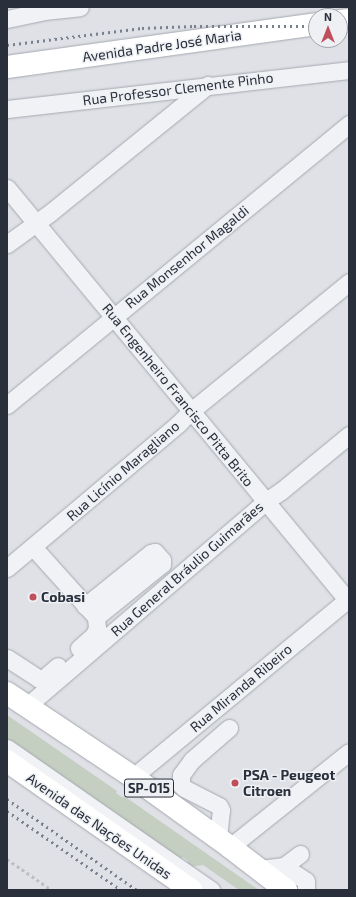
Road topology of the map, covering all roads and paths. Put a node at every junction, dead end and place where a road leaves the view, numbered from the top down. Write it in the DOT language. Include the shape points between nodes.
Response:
graph roads {
  1 [pos="80,7"];
  2 [pos="7,19"];
  3 [pos="308,25"];
  4 [pos="7,67"];
  5 [pos="349,70"];
  6 [pos="208,85"];
  7 [pos="7,109"];
  8 [pos="349,124"];
  9 [pos="7,188"];
  10 [pos="36,221"];
  11 [pos="7,244"];
  12 [pos="349,282"];
  13 [pos="114,317"];
  14 [pos="7,405"];
  15 [pos="191,412"];
  16 [pos="349,435"];
  17 [pos="266,501"];
  18 [pos="33,547"];
  19 [pos="7,568"];
  20 [pos="348,600"];
  21 [pos="7,658"];
  22 [pos="7,692"];
  23 [pos="27,706"];
  24 [pos="229,728"];
  25 [pos="7,748"];
  26 [pos="349,752"];
  27 [pos="7,761"];
  28 [pos="133,777"];
  29 [pos="177,796"];
  30 [pos="224,843"];
  31 [pos="300,854"];
  32 [pos="7,859"];
  33 [pos="284,866"];
  34 [pos="259,869"];
  35 [pos="301,882"];
  36 [pos="52,890"];
  37 [pos="191,890"];
  38 [pos="211,890"];
  1 -- 2 [label="street" via="44,10"];
  3 -- 4 [label="main road, Avenida Padre José Maria"];
  5 -- 6 [label="street, Rua Professor Clemente Pinho"];
  6 -- 7 [label="street, Rua Professor Clemente Pinho"];
  6 -- 10 [label="street" via="51,212"];
  8 -- 13 [label="street, Rua Monsenhor Magaldi"];
  9 -- 10 [label="street, Rua Engenheiro Francisco Pitta Brito"];
  10 -- 11 [label="street"];
  10 -- 13 [label="street, Rua Engenheiro Francisco Pitta Brito"];
  12 -- 15 [label="street, Rua Licínio Maragliano"];
  13 -- 14 [label="street, Rua Monsenhor Magaldi"];
  13 -- 15 [label="street, Rua Engenheiro Francisco Pitta Brito"];
  15 -- 17 [label="street, Rua Engenheiro Francisco Pitta Brito"];
  15 -- 18 [label="street, Rua Licínio Maragliano"];
  16 -- 17 [label="street, Rua General Bráulio Guimarães"];
  17 -- 20 [label="street, Rua Engenheiro Francisco Pitta Brito"];
  17 -- 23 [label="street, Rua General Bráulio Guimarães"];
  18 -- 19 [label="street, Rua Licínio Maragliano"];
  18 -- 21 [label="street" via="91,611 97,628 94,635 44,678 34,677"];
  20 -- 28 [label="street, Rua Miranda Ribeiro"];
  22 -- 23 [label="main road, SP-015"];
  23 -- 28 [label="main road, SP-015"];
  24 -- 29 [label="street" via="186,766 181,775"];
  25 -- 38 [label="street"];
  26 -- 30 [label="street"];
  27 -- 37 [label="main road, Avenida das Nações Unidas"];
  28 -- 29 [label="main road, SP-015"];
  29 -- 30 [label="main road, SP-015"];
  30 -- 34 [label="main road, SP-015"];
  31 -- 33 [label="street"];
  32 -- 36 [label="path"];
  33 -- 34 [label="street"];
  33 -- 35 [label="street"];
  34 -- 35 [label="main road, SP-015"];
}
